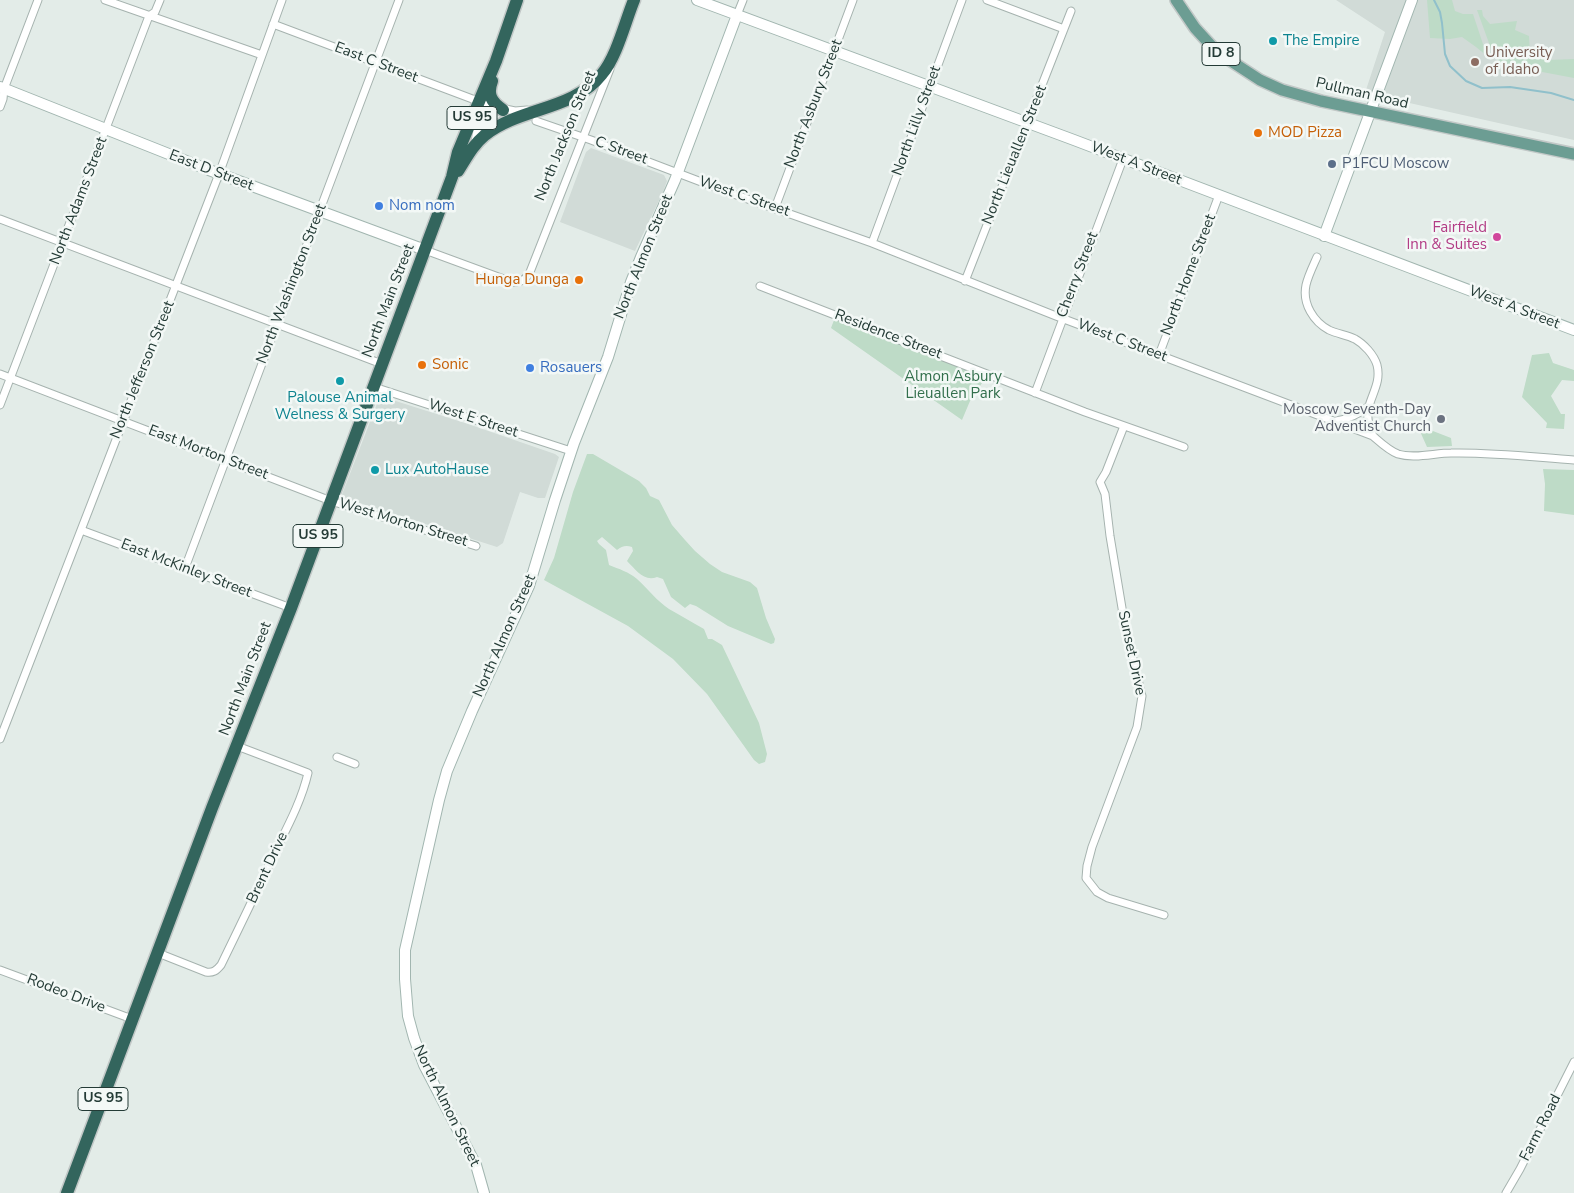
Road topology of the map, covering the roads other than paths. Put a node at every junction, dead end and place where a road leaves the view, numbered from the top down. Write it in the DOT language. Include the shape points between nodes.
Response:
graph roads {
  1 [pos="38,0"];
  2 [pos="105,0"];
  3 [pos="160,0"];
  4 [pos="282,0"];
  5 [pos="399,0"];
  6 [pos="517,0"];
  7 [pos="523,0"];
  8 [pos="634,0"];
  9 [pos="697,0"];
  10 [pos="742,0"];
  11 [pos="853,0"];
  12 [pos="962,0"];
  13 [pos="987,0"];
  14 [pos="1176,0"];
  15 [pos="1412,0"];
  16 [pos="1071,11"];
  17 [pos="737,15"];
  18 [pos="148,16"];
  19 [pos="512,18"];
  20 [pos="273,24"];
  21 [pos="1064,29"];
  22 [pos="834,52"];
  23 [pos="262,55"];
  24 [pos="496,61"];
  25 [pos="375,62"];
  26 [pos="611,62"];
  27 [pos="930,87"];
  28 [pos="2,88"];
  29 [pos="482,103"];
  30 [pos="0,107"];
  31 [pos="548,108"];
  32 [pos="503,110"];
  33 [pos="1372,112"];
  34 [pos="536,121"];
  35 [pos="1026,122"];
  36 [pos="106,130"];
  37 [pos="582,137"];
  38 [pos="470,149"];
  39 [pos="1574,154"];
  40 [pos="1123,159"];
  41 [pos="678,173"];
  42 [pos="219,174"];
  43 [pos="452,177"];
  44 [pos="1219,195"];
  45 [pos="1338,198"];
  46 [pos="774,208"];
  47 [pos="1262,211"];
  48 [pos="320,212"];
  49 [pos="0,219"];
  50 [pos="1324,236"];
  51 [pos="63,243"];
  52 [pos="872,243"];
  53 [pos="425,250"];
  54 [pos="1317,256"];
  55 [pos="965,281"];
  56 [pos="176,286"];
  57 [pos="760,286"];
  58 [pos="1062,318"];
  59 [pos="277,325"];
  60 [pos="1574,330"];
  61 [pos="1158,355"];
  62 [pos="382,364"];
  63 [pos="0,374"];
  64 [pos="11,378"];
  65 [pos="374,386"];
  66 [pos="1035,393"];
  67 [pos="0,405"];
  68 [pos="1369,406"];
  69 [pos="122,420"];
  70 [pos="1333,421"];
  71 [pos="1124,426"];
  72 [pos="1373,436"];
  73 [pos="1184,447"];
  74 [pos="571,451"];
  75 [pos="225,460"];
  76 [pos="1574,460"];
  77 [pos="331,501"];
  78 [pos="81,530"];
  79 [pos="476,546"];
  80 [pos="185,568"];
  81 [pos="290,608"];
  82 [pos="1,735"];
  83 [pos="237,746"];
  84 [pos="337,757"];
  85 [pos="355,764"];
  86 [pos="1164,915"];
  87 [pos="158,952"];
  88 [pos="0,970"];
  89 [pos="132,1019"];
  90 [pos="1574,1062"];
  91 [pos="67,1193"];
  92 [pos="484,1193"];
  93 [pos="1506,1193"];
  1 -- 28 [label="street"];
  2 -- 18 [label="street"];
  3 -- 18 [label="street, North Adams Street" via="155,12"];
  4 -- 20 [label="street, North Jefferson Street"];
  5 -- 25 [label="street, North Washington Street"];
  6 -- 19 [label="highway, North Main Street / US 95"];
  7 -- 19 [label="street, North Main Street"];
  8 -- 26 [label="highway, North Jackson Street / US 95"];
  9 -- 17 [label="street, West A Street"];
  10 -- 17 [label="street, North Almon Street"];
  11 -- 22 [label="street, North Asbury Street"];
  12 -- 27 [label="street, North Lilly Street"];
  13 -- 21 [label="street"];
  14 -- 33 [label="main road, Pullman Road / ID 8" via="1217,52 1260,80 1282,90"];
  15 -- 33 [label="street"];
  16 -- 21 [label="street, North Lieuallen Street"];
  17 -- 22 [label="street, West A Street"];
  17 -- 41 [label="street, North Almon Street"];
  18 -- 23 [label="street"];
  18 -- 36 [label="street, North Adams Street"];
  19 -- 24 [label="highway, North Main Street / US 95"];
  20 -- 23 [label="street, North Jefferson Street"];
  20 -- 25 [label="street, East C Street"];
  21 -- 35 [label="street, North Lieuallen Street"];
  22 -- 27 [label="street, West A Street"];
  22 -- 46 [label="street, North Asbury Street"];
  23 -- 42 [label="street, North Jefferson Street"];
  24 -- 29 [label="highway, North Main Street / US 95"];
  24 -- 32 [label="highway" via="490,94 495,105"];
  25 -- 29 [label="street, East C Street"];
  25 -- 48 [label="street, North Washington Street"];
  26 -- 31 [label="highway, North Main Street / US 95" via="592,85"];
  26 -- 37 [label="street, North Jackson Street"];
  27 -- 35 [label="street, West A Street"];
  27 -- 52 [label="street, North Lilly Street"];
  28 -- 30 [label="street" via="4,99"];
  28 -- 36 [label="street, East D Street"];
  29 -- 32 [label="street"];
  29 -- 38 [label="street, North Main Street" via="476,137"];
  29 -- 43 [label="highway, North Main Street / US 95" via="458,152"];
  31 -- 32 [label="street"];
  31 -- 38 [label="highway, North Main Street / US 95" via="497,127"];
  33 -- 39 [label="main road, Pullman Road / ID 8"];
  33 -- 45 [label="street"];
  34 -- 37 [label="street, C Street"];
  35 -- 40 [label="street, West A Street"];
  35 -- 55 [label="street, North Lieuallen Street"];
  36 -- 42 [label="street, East D Street"];
  36 -- 51 [label="street, North Adams Street"];
  37 -- 41 [label="street, C Street"];
  37 -- 53 [label="street, North Jackson Street" via="530,272 522,281 512,282"];
  38 -- 43 [label="highway, North Main Street / US 95"];
  40 -- 44 [label="street, West A Street"];
  40 -- 58 [label="street, Cherry Street"];
  41 -- 46 [label="street, West C Street"];
  41 -- 74 [label="street, North Almon Street" via="641,257 608,357"];
  42 -- 48 [label="street, East D Street"];
  42 -- 56 [label="street, North Jefferson Street"];
  43 -- 53 [label="highway, North Main Street / US 95"];
  44 -- 47 [label="street, West A Street"];
  44 -- 61 [label="street, North Home Street"];
  45 -- 47 [label="street" via="1327,221 1320,226"];
  45 -- 50 [label="street"];
  46 -- 52 [label="street, West C Street"];
  47 -- 50 [label="street, West A Street"];
  48 -- 53 [label="street, East D Street"];
  48 -- 59 [label="street, North Washington Street"];
  49 -- 51 [label="street"];
  50 -- 60 [label="street, West A Street"];
  51 -- 56 [label="street"];
  51 -- 64 [label="street, North Adams Street"];
  52 -- 55 [label="street, West C Street"];
  53 -- 62 [label="highway, North Main Street / US 95"];
  54 -- 68 [label="street" via="1305,288 1307,306 1319,324 1356,340 1369,351 1376,364 1378,378"];
  55 -- 58 [label="street, West C Street"];
  56 -- 59 [label="street"];
  56 -- 69 [label="street, North Jefferson Street"];
  57 -- 66 [label="street, Residence Street"];
  58 -- 61 [label="street, West C Street"];
  58 -- 66 [label="street, Cherry Street"];
  59 -- 62 [label="street"];
  59 -- 75 [label="street, North Washington Street"];
  61 -- 70 [label="street, West C Street"];
  62 -- 65 [label="highway, North Main Street / US 95"];
  63 -- 64 [label="street, East Morton Street"];
  64 -- 67 [label="street, North Adams Street"];
  64 -- 69 [label="street, East Morton Street"];
  65 -- 74 [label="street, West E Street"];
  65 -- 77 [label="highway, North Main Street / US 95"];
  66 -- 71 [label="street, Residence Street"];
  68 -- 70 [label="street" via="1345,420"];
  68 -- 72 [label="street"];
  69 -- 75 [label="street, East Morton Street"];
  69 -- 78 [label="street, North Jefferson Street"];
  70 -- 72 [label="street, West C Street"];
  71 -- 73 [label="street, Residence Street"];
  71 -- 86 [label="street, Sunset Drive" via="1100,482 1105,494 1125,626 1142,696 1137,727 1092,847 1086,878 1096,892 1108,898"];
  72 -- 76 [label="street, West C Street" via="1390,450 1407,456 1451,453"];
  74 -- 92 [label="street, North Almon Street" via="530,586 447,771 405,950 408,1016 414,1038 424,1065 476,1165"];
  75 -- 77 [label="street, East Morton Street"];
  75 -- 80 [label="street, North Washington Street"];
  77 -- 79 [label="street, West Morton Street"];
  77 -- 81 [label="highway, North Main Street / US 95"];
  78 -- 80 [label="street, East McKinley Street"];
  78 -- 82 [label="street, North Jefferson Street"];
  80 -- 81 [label="street, East McKinley Street"];
  81 -- 83 [label="highway, North Main Street / US 95"];
  83 -- 87 [label="highway, North Main Street / US 95"];
  83 -- 87 [label="street, Brent Drive" via="308,773 294,814 217,971 206,972"];
  84 -- 85 [label="street"];
  87 -- 89 [label="highway, North Main Street / US 95"];
  88 -- 89 [label="street, Rodeo Drive"];
  89 -- 91 [label="highway, North Main Street / US 95"];
  90 -- 93 [label="street, Farm Road"];
}
